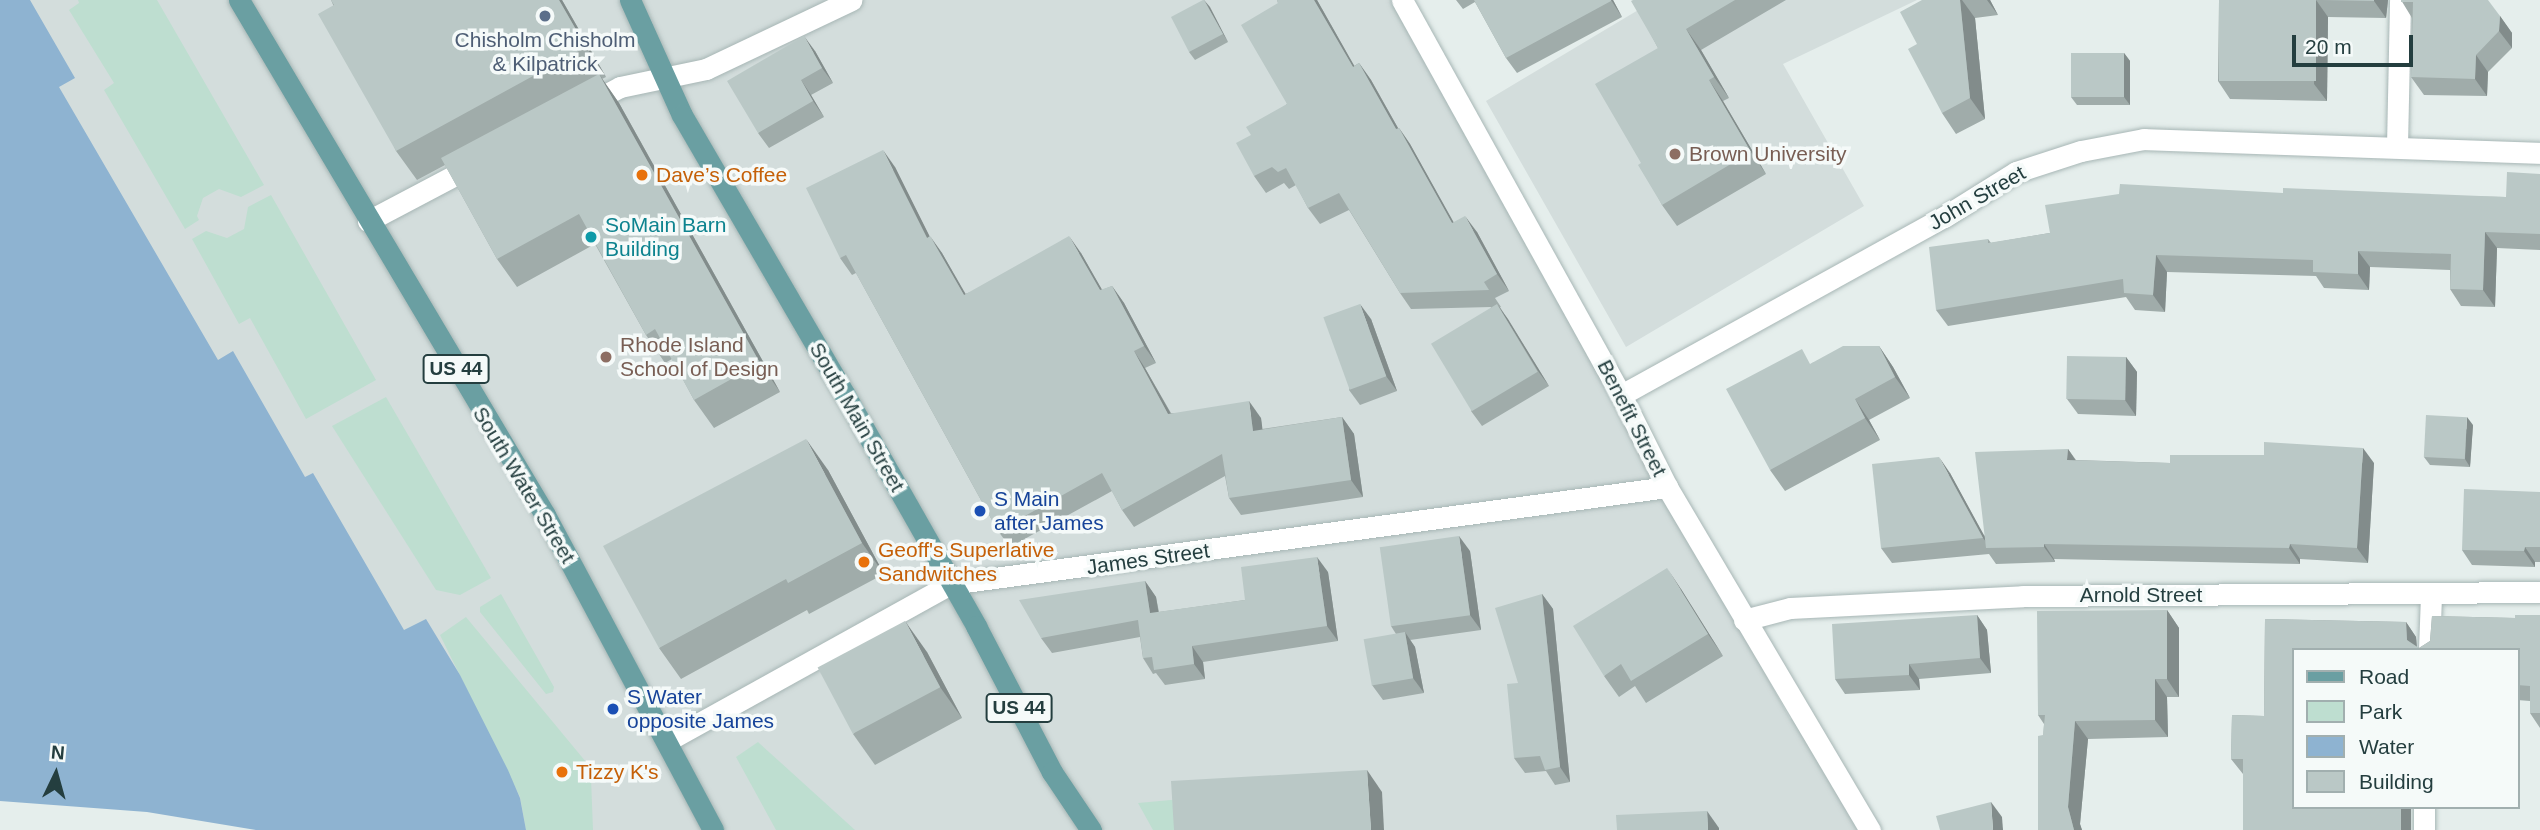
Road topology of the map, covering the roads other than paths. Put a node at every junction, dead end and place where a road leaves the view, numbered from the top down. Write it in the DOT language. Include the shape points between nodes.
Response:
graph roads {
  1 [pos="239,0"];
  2 [pos="630,0"];
  3 [pos="851,0"];
  4 [pos="1402,0"];
  5 [pos="2400,0"];
  6 [pos="662,78"];
  7 [pos="573,112"];
  8 [pos="2397,146"];
  9 [pos="2540,153"];
  10 [pos="490,156"];
  11 [pos="368,221"];
  12 [pos="1622,395"];
  13 [pos="1667,487"];
  14 [pos="950,584"];
  15 [pos="2540,592"];
  16 [pos="2431,595"];
  17 [pos="1744,620"];
  18 [pos="2429,648"];
  19 [pos="667,741"];
  20 [pos="2424,809"];
  21 [pos="713,830"];
  22 [pos="1091,830"];
  23 [pos="1870,830"];
  24 [pos="2424,830"];
  1 -- 11 [label="main road, South Water Street / US 44"];
  2 -- 6 [label="main road, South Main Street / US 44"];
  3 -- 6 [label="street" via="706,69"];
  4 -- 12 [label="street, Benefit Street"];
  5 -- 8 [label="street"];
  6 -- 7 [label="street" via="620,87"];
  6 -- 14 [label="main road, South Main Street / US 44"];
  8 -- 9 [label="street, John Street"];
  8 -- 12 [label="street, John Street" via="2144,139 2081,151 2016,172 1944,217"];
  10 -- 11 [label="street"];
  11 -- 19 [label="main road, South Water Street / US 44" via="545,516"];
  12 -- 13 [label="street, Benefit Street"];
  13 -- 14 [label="street, James Street"];
  13 -- 17 [label="street, Benefit Street"];
  14 -- 19 [label="street, James Street"];
  14 -- 22 [label="main road, South Main Street / US 44" via="1052,772"];
  15 -- 16 [label="street, Arnold Street"];
  16 -- 17 [label="street, Arnold Street" via="2013,596 1790,608"];
  16 -- 18 [label="street"];
  17 -- 23 [label="street, Benefit Street"];
  19 -- 21 [label="main road, South Water Street / US 44"];
  20 -- 24 [label="street"];
}
